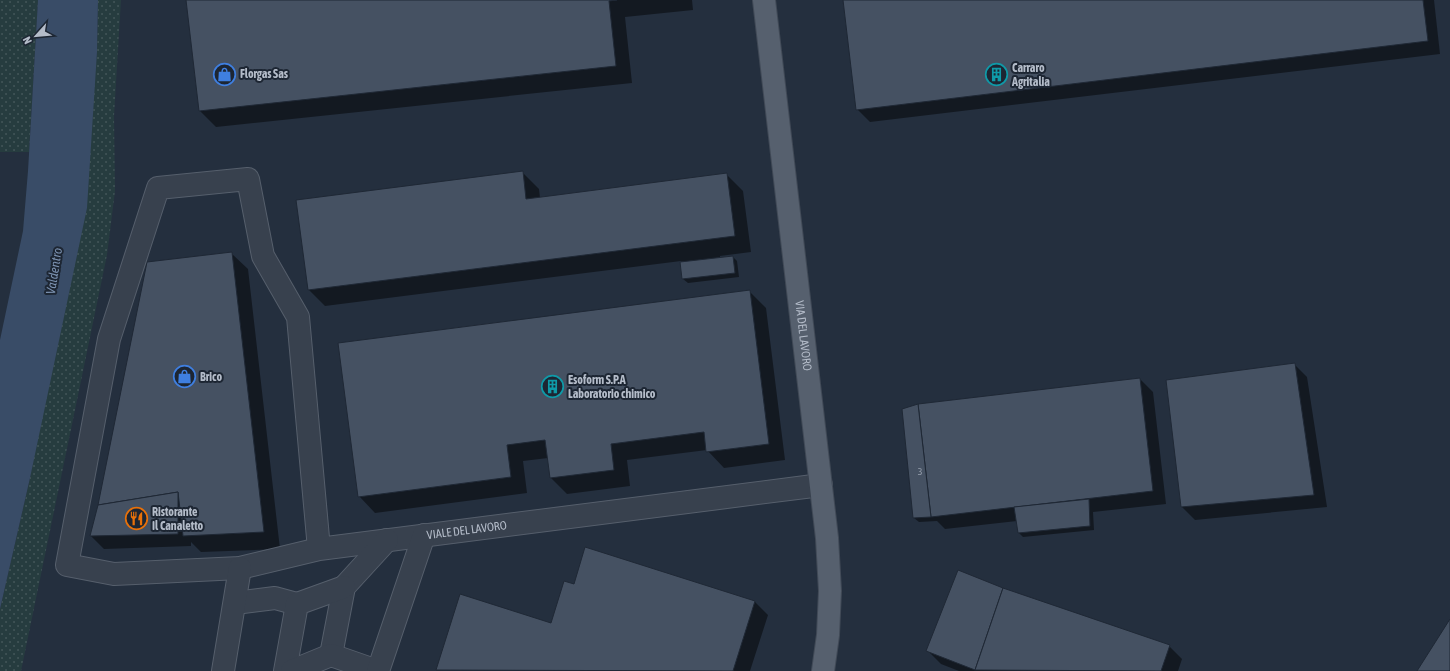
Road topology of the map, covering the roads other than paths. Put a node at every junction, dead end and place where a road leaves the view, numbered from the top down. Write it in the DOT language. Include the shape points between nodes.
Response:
graph roads {
  1 [pos="764,0"];
  2 [pos="821,485"];
  3 [pos="424,535"];
  4 [pos="387,540"];
  5 [pos="319,549"];
  6 [pos="240,568"];
  7 [pos="344,587"];
  8 [pos="235,603"];
  9 [pos="297,604"];
  10 [pos="331,655"];
  11 [pos="223,671"];
  12 [pos="285,671"];
  13 [pos="292,671"];
  14 [pos="378,671"];
  15 [pos="823,671"];
  1 -- 2 [label="main road, VIA DEL LAVORO"];
  2 -- 3 [label="street, VIALE DEL LAVORO"];
  2 -- 15 [label="main road, VIA DEL LAVORO" via="830,591"];
  3 -- 4 [label="street, VIALE DEL LAVORO"];
  3 -- 14 [label="street"];
  4 -- 5 [label="street, VIALE DEL LAVORO"];
  4 -- 7 [label="street"];
  5 -- 6 [label="street, VIALE DEL LAVORO"];
  5 -- 6 [label="street, VIALE DEL LAVORO" via="298,317 262,256 248,179 158,188 109,339 67,565 114,574"];
  6 -- 8 [label="street"];
  7 -- 9 [label="street"];
  7 -- 10 [label="street"];
  8 -- 9 [label="street" via="275,598"];
  8 -- 11 [label="street"];
  9 -- 12 [label="street"];
  10 -- 13 [label="street"];
  10 -- 14 [label="street"];
}
